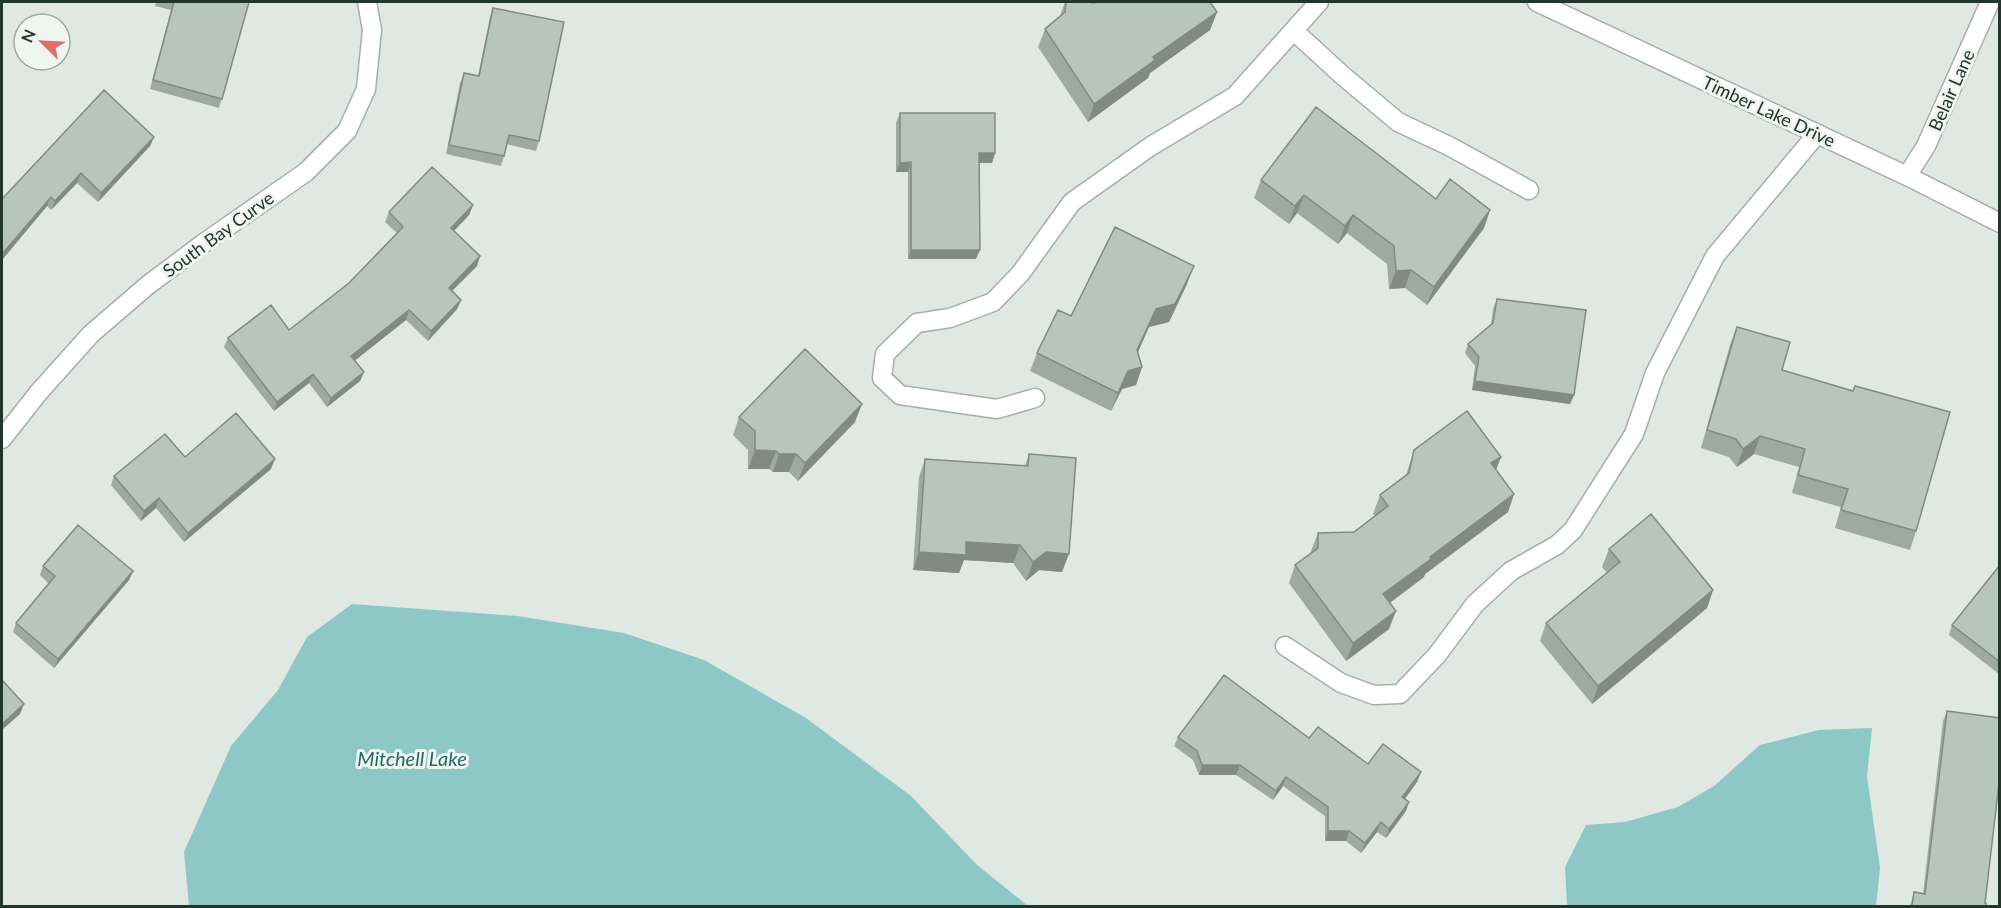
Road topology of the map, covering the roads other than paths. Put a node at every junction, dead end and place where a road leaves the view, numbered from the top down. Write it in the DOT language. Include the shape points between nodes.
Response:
graph roads {
  1 [pos="367,2"];
  2 [pos="1319,2"];
  3 [pos="1537,2"];
  4 [pos="1990,2"];
  5 [pos="1294,31"];
  6 [pos="1817,134"];
  7 [pos="1907,176"];
  8 [pos="1529,190"];
  9 [pos="2000,223"];
  10 [pos="1035,398"];
  11 [pos="2,440"];
  12 [pos="1285,646"];
  1 -- 11 [label="street, South Bay Curve" via="372,30 366,89 347,131 306,172 148,285 91,334"];
  2 -- 5 [label="street"];
  3 -- 6 [label="street, Timber Lake Drive"];
  4 -- 7 [label="street, Belair Lane" via="1926,146"];
  5 -- 8 [label="street" via="1398,122"];
  5 -- 10 [label="street" via="1235,96 1151,146 1072,202 1020,274 993,302 950,318 917,323 885,354 882,378 900,395 996,410"];
  6 -- 7 [label="street, Timber Lake Drive"];
  6 -- 12 [label="street" via="1715,256 1655,373 1634,434 1573,530 1557,545 1511,571 1475,604 1437,656 1400,694 1374,695 1341,683"];
  7 -- 9 [label="street, Timber Lake Drive"];
}
